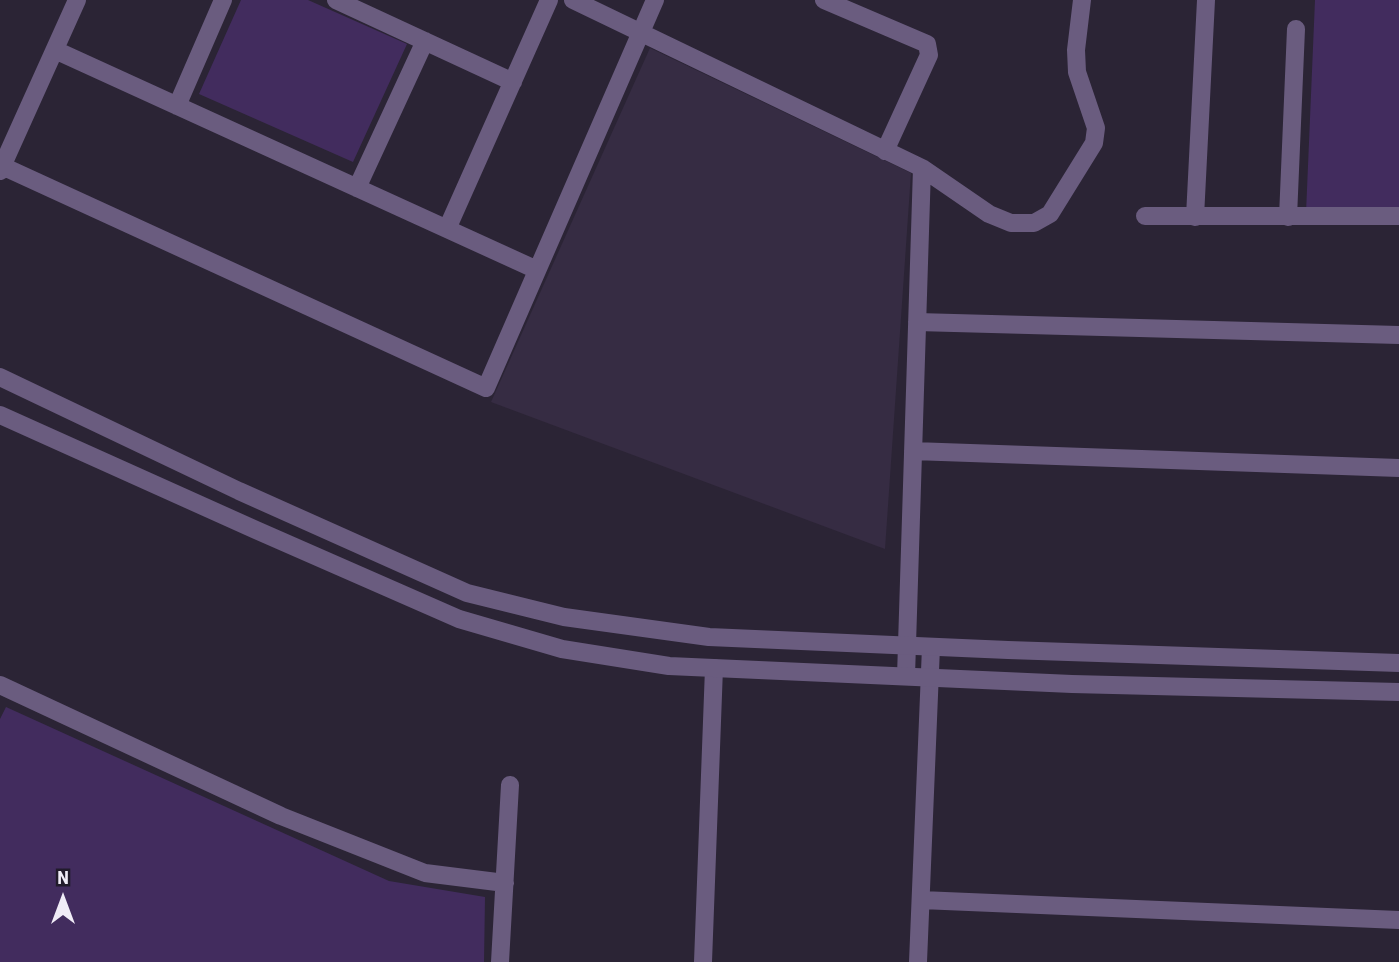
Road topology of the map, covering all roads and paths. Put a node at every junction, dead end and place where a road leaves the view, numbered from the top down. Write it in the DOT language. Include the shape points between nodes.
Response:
graph roads {
  1 [pos="77,0"];
  2 [pos="223,0"];
  3 [pos="336,0"];
  4 [pos="549,0"];
  5 [pos="573,0"];
  6 [pos="655,0"];
  7 [pos="824,0"];
  8 [pos="1082,0"];
  9 [pos="1206,0"];
  10 [pos="1296,29"];
  11 [pos="641,33"];
  12 [pos="425,41"];
  13 [pos="55,50"];
  14 [pos="513,82"];
  15 [pos="177,106"];
  16 [pos="885,151"];
  17 [pos="922,168"];
  18 [pos="1,169"];
  19 [pos="357,188"];
  20 [pos="1145,216"];
  21 [pos="1399,216"];
  22 [pos="1195,217"];
  23 [pos="1288,217"];
  24 [pos="447,229"];
  25 [pos="537,270"];
  26 [pos="917,322"];
  27 [pos="1399,335"];
  28 [pos="0,377"];
  29 [pos="0,415"];
  30 [pos="913,451"];
  31 [pos="1399,468"];
  32 [pos="606,623"];
  33 [pos="907,646"];
  34 [pos="931,647"];
  35 [pos="603,655"];
  36 [pos="1399,663"];
  37 [pos="714,668"];
  38 [pos="906,676"];
  39 [pos="930,677"];
  40 [pos="0,685"];
  41 [pos="1399,692"];
  42 [pos="510,785"];
  43 [pos="505,883"];
  44 [pos="921,900"];
  45 [pos="1399,920"];
  46 [pos="500,962"];
  47 [pos="703,962"];
  48 [pos="918,962"];
  1 -- 13 [label="street"];
  2 -- 15 [label="street"];
  3 -- 12 [label="street"];
  4 -- 14 [label="street"];
  5 -- 11 [label="street"];
  6 -- 11 [label="street"];
  7 -- 16 [label="street" via="927,44 929,55"];
  8 -- 17 [label="street" via="1077,72 1096,128 1094,143 1049,214 1034,223 1011,223 989,214"];
  9 -- 22 [label="street"];
  10 -- 23 [label="street"];
  11 -- 16 [label="street"];
  11 -- 25 [label="street"];
  12 -- 14 [label="street"];
  12 -- 19 [label="street"];
  13 -- 15 [label="street"];
  13 -- 18 [label="street"];
  14 -- 24 [label="street"];
  15 -- 19 [label="street"];
  16 -- 17 [label="street"];
  17 -- 26 [label="street"];
  18 -- 25 [label="street" via="485,388"];
  19 -- 24 [label="street"];
  20 -- 22 [label="street"];
  21 -- 23 [label="street"];
  22 -- 23 [label="street"];
  24 -- 25 [label="street"];
  26 -- 27 [label="street"];
  26 -- 30 [label="street"];
  28 -- 32 [label="street" via="467,593"];
  29 -- 35 [label="street" via="459,619 562,649"];
  30 -- 31 [label="street"];
  30 -- 33 [label="street"];
  32 -- 33 [label="street" via="709,637"];
  32 -- 35 [label="street"];
  33 -- 34 [label="street"];
  33 -- 38 [label="street"];
  34 -- 36 [label="street"];
  34 -- 39 [label="street"];
  35 -- 37 [label="street"];
  37 -- 38 [label="street"];
  37 -- 47 [label="street"];
  38 -- 39 [label="street"];
  39 -- 41 [label="street"];
  39 -- 44 [label="street"];
  40 -- 43 [label="street" via="281,816 425,873"];
  42 -- 43 [label="street"];
  43 -- 46 [label="street"];
  44 -- 45 [label="street"];
  44 -- 48 [label="street"];
}
